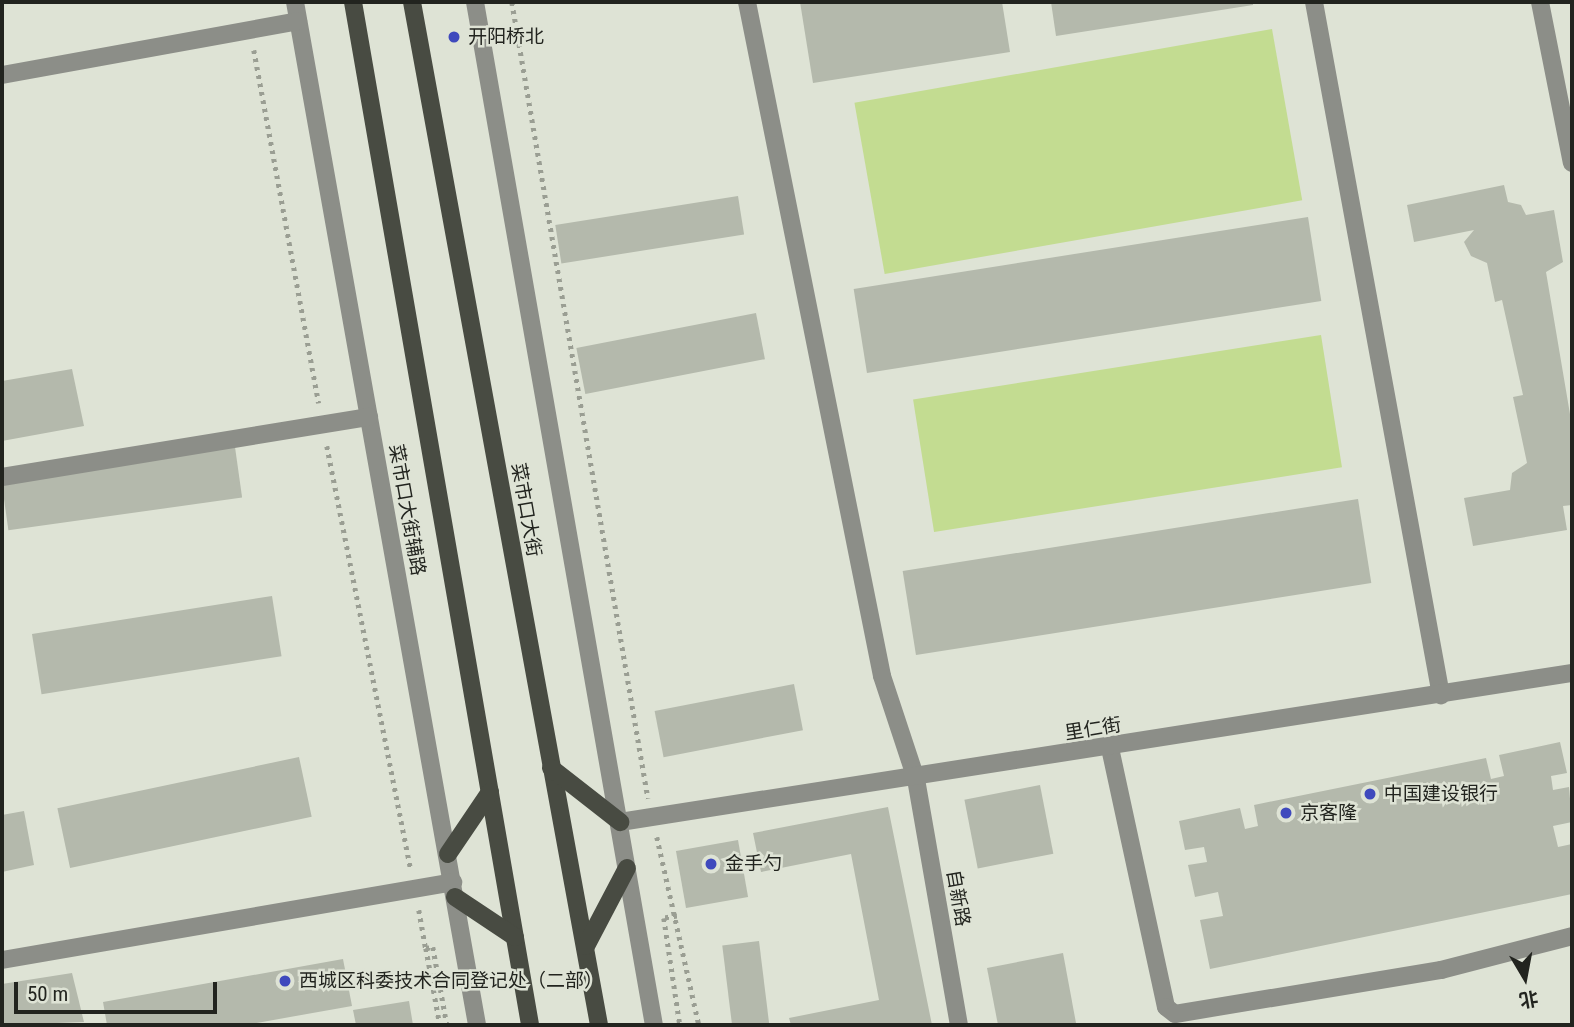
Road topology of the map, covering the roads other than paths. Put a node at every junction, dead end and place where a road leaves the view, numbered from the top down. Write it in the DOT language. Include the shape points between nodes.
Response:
graph roads {
  1 [pos="295,2"];
  2 [pos="353,2"];
  3 [pos="412,2"];
  4 [pos="475,2"];
  5 [pos="747,2"];
  6 [pos="1314,2"];
  7 [pos="1540,2"];
  8 [pos="298,21"];
  9 [pos="2,75"];
  10 [pos="1572,163"];
  11 [pos="369,417"];
  12 [pos="2,477"];
  13 [pos="1572,673"];
  14 [pos="1441,695"];
  15 [pos="1110,748"];
  16 [pos="551,768"];
  17 [pos="916,779"];
  18 [pos="490,792"];
  19 [pos="620,822"];
  20 [pos="448,854"];
  21 [pos="627,868"];
  22 [pos="454,889"];
  23 [pos="1572,936"];
  24 [pos="515,937"];
  25 [pos="586,946"];
  26 [pos="2,960"];
  27 [pos="477,1025"];
  28 [pos="530,1025"];
  29 [pos="599,1025"];
  30 [pos="654,1025"];
  31 [pos="959,1025"];
  1 -- 8 [label="street, 菜市口大街辅路"];
  2 -- 18 [label="main road"];
  3 -- 16 [label="main road, 菜市口大街"];
  4 -- 19 [label="street"];
  5 -- 17 [label="street, 自新路" via="881,676"];
  6 -- 14 [label="street"];
  7 -- 10 [label="street"];
  8 -- 9 [label="street"];
  8 -- 11 [label="street, 菜市口大街辅路"];
  11 -- 12 [label="street"];
  11 -- 20 [label="street, 菜市口大街辅路"];
  13 -- 14 [label="street, 里仁街"];
  14 -- 15 [label="street, 里仁街"];
  15 -- 17 [label="street, 里仁街"];
  15 -- 23 [label="street" via="1166,1007 1175,1014 1441,970"];
  16 -- 19 [label="main road"];
  16 -- 25 [label="main road, 菜市口大街"];
  17 -- 19 [label="street, 里仁街"];
  17 -- 31 [label="street, 自新路"];
  18 -- 20 [label="main road"];
  18 -- 24 [label="main road"];
  19 -- 21 [label="street"];
  20 -- 22 [label="street, 菜市口大街辅路"];
  21 -- 25 [label="main road"];
  21 -- 30 [label="street"];
  22 -- 24 [label="main road"];
  22 -- 26 [label="street" via="415,888"];
  22 -- 27 [label="street, 菜市口大街辅路"];
  24 -- 28 [label="main road"];
  25 -- 29 [label="main road, 菜市口大街"];
}
